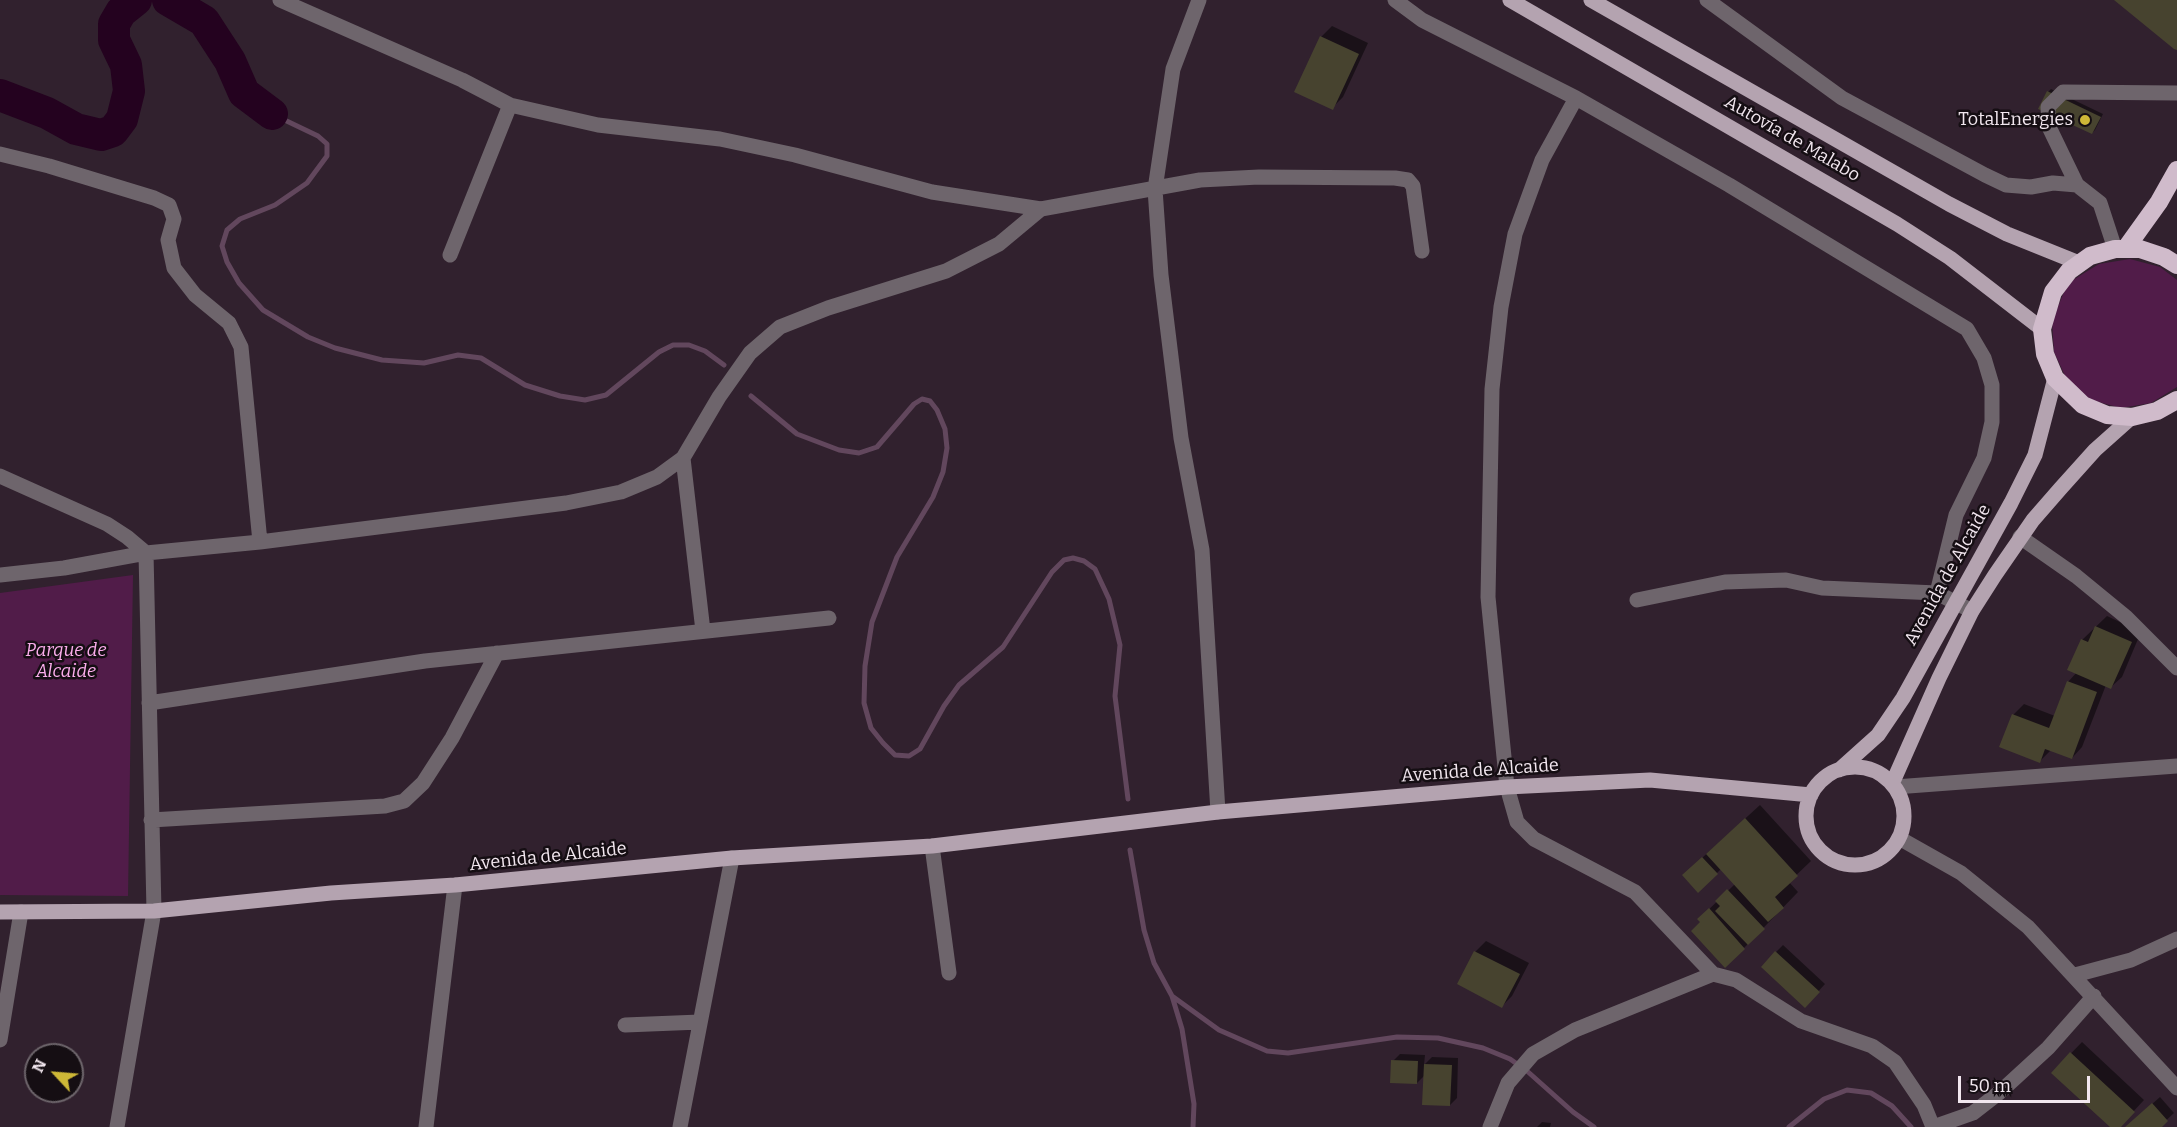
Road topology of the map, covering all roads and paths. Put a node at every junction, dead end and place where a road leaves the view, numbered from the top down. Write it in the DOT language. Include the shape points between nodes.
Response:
graph roads {
  1 [pos="280,0"];
  2 [pos="1199,0"];
  3 [pos="1395,0"];
  4 [pos="1510,0"];
  5 [pos="1591,0"];
  6 [pos="1707,0"];
  7 [pos="2177,93"];
  8 [pos="1576,98"];
  9 [pos="510,105"];
  10 [pos="0,154"];
  11 [pos="2177,170"];
  12 [pos="2077,185"];
  13 [pos="1155,189"];
  14 [pos="1041,209"];
  15 [pos="2120,249"];
  16 [pos="1422,251"];
  17 [pos="450,255"];
  18 [pos="2079,263"];
  19 [pos="2177,265"];
  20 [pos="2042,329"];
  21 [pos="2055,378"];
  22 [pos="2174,404"];
  23 [pos="2132,417"];
  24 [pos="683,458"];
  25 [pos="0,476"];
  26 [pos="2020,537"];
  27 [pos="260,542"];
  28 [pos="146,553"];
  29 [pos="0,575"];
  30 [pos="1937,593"];
  31 [pos="1637,600"];
  32 [pos="1955,603"];
  33 [pos="1972,611"];
  34 [pos="829,618"];
  35 [pos="703,630"];
  36 [pos="496,653"];
  37 [pos="2177,668"];
  38 [pos="149,703"];
  39 [pos="2177,766"];
  40 [pos="1839,770"];
  41 [pos="1893,786"];
  42 [pos="1507,787"];
  43 [pos="1811,795"];
  44 [pos="1218,812"];
  45 [pos="151,820"];
  46 [pos="1899,838"];
  47 [pos="932,846"];
  48 [pos="732,858"];
  49 [pos="455,885"];
  50 [pos="0,912"];
  51 [pos="21,912"];
  52 [pos="154,912"];
  53 [pos="2177,939"];
  54 [pos="949,973"];
  55 [pos="1713,974"];
  56 [pos="2076,975"];
  57 [pos="2094,996"];
  58 [pos="700,1022"];
  59 [pos="625,1025"];
  60 [pos="0,1040"];
  61 [pos="2177,1088"];
  62 [pos="117,1127"];
  63 [pos="426,1127"];
  64 [pos="680,1127"];
  65 [pos="1490,1127"];
  66 [pos="1933,1127"];
  1 -- 9 [label="street"];
  2 -- 13 [label="street" via="1173,69"];
  3 -- 8 [label="street" via="1422,20"];
  4 -- 20 [label="main road, Autovía de Malabo" via="1896,224 1950,258"];
  5 -- 18 [label="main road, Autovía de Malabo" via="1950,204 2007,234"];
  6 -- 12 [label="street" via="1842,98 1985,175 2006,185"];
  7 -- 12 [label="street" via="2063,92 2048,107 2049,127"];
  8 -- 30 [label="street" via="1966,329 1984,358 1992,386 1992,422 1984,458 1956,515"];
  8 -- 42 [label="street" via="1542,160 1515,234 1501,307 1492,389 1488,597"];
  9 -- 14 [label="street" via="598,124 720,139 932,192"];
  9 -- 17 [label="street"];
  10 -- 27 [label="street" via="169,205 174,219 168,240 174,268 195,295 229,323 241,347"];
  11 -- 15 [label="highway" via="2154,210"];
  12 -- 15 [label="street" via="2100,202"];
  13 -- 14 [label="street"];
  13 -- 16 [label="street" via="1200,180 1259,177 1408,180 1415,193"];
  13 -- 44 [label="street" via="1181,438 1202,550"];
  14 -- 24 [label="street" via="999,244 946,271 780,327 750,353"];
  15 -- 18 [label="highway"];
  15 -- 19 [label="highway" via="2153,252"];
  18 -- 20 [label="highway" via="2053,292"];
  20 -- 21 [label="highway" via="2045,354"];
  21 -- 23 [label="highway" via="2072,398 2094,411"];
  21 -- 32 [label="main road, Avenida de Alcaide" via="2030,465"];
  22 -- 23 [label="highway"];
  23 -- 26 [label="main road" via="2095,450"];
  24 -- 27 [label="street" via="657,477 621,492 566,503"];
  24 -- 35 [label="street"];
  25 -- 28 [label="street" via="107,524"];
  26 -- 33 [label="main road"];
  26 -- 37 [label="street" via="2118,610"];
  27 -- 28 [label="street"];
  28 -- 29 [label="street"];
  28 -- 38 [label="street"];
  30 -- 31 [label="street" via="1822,588 1786,580 1725,582"];
  30 -- 32 [label="street"];
  32 -- 33 [label="street"];
  32 -- 40 [label="main road, Avenida de Alcaide" via="1878,735"];
  33 -- 41 [label="main road"];
  34 -- 35 [label="street"];
  35 -- 36 [label="street"];
  36 -- 38 [label="street"];
  36 -- 45 [label="street" via="452,738 423,783 404,801 385,806"];
  38 -- 45 [label="street"];
  39 -- 41 [label="street"];
  40 -- 41 [label="main road" via="1858,767 1877,772"];
  40 -- 43 [label="main road" via="1822,779"];
  41 -- 46 [label="main road" via="1904,812"];
  42 -- 43 [label="main road, Avenida de Alcaide" via="1650,780"];
  42 -- 44 [label="main road, Avenida de Alcaide"];
  42 -- 55 [label="street" via="1517,822 1534,839 1635,892"];
  43 -- 46 [label="main road" via="1806,813 1808,832 1818,849 1833,860 1852,866 1871,863 1887,853"];
  44 -- 47 [label="main road, Avenida de Alcaide"];
  45 -- 52 [label="street"];
  46 -- 56 [label="street" via="1992,895"];
  47 -- 48 [label="main road, Avenida de Alcaide"];
  47 -- 54 [label="street"];
  48 -- 49 [label="main road, Avenida de Alcaide"];
  48 -- 58 [label="street"];
  49 -- 52 [label="main road, Avenida de Alcaide" via="331,893"];
  49 -- 63 [label="street"];
  50 -- 51 [label="main road, Avenida de Alcaide"];
  51 -- 52 [label="main road, Avenida de Alcaide"];
  51 -- 60 [label="street"];
  52 -- 62 [label="street"];
  53 -- 56 [label="street" via="2131,960"];
  55 -- 65 [label="street" via="1575,1030 1533,1054 1508,1083"];
  55 -- 66 [label="street" via="1736,980 1801,1020 1872,1046 1895,1062 1924,1105"];
  56 -- 57 [label="street"];
  57 -- 61 [label="street"];
  57 -- 66 [label="street" via="2048,1048 2000,1092 1973,1113"];
  58 -- 59 [label="street"];
  58 -- 64 [label="street"];
}
